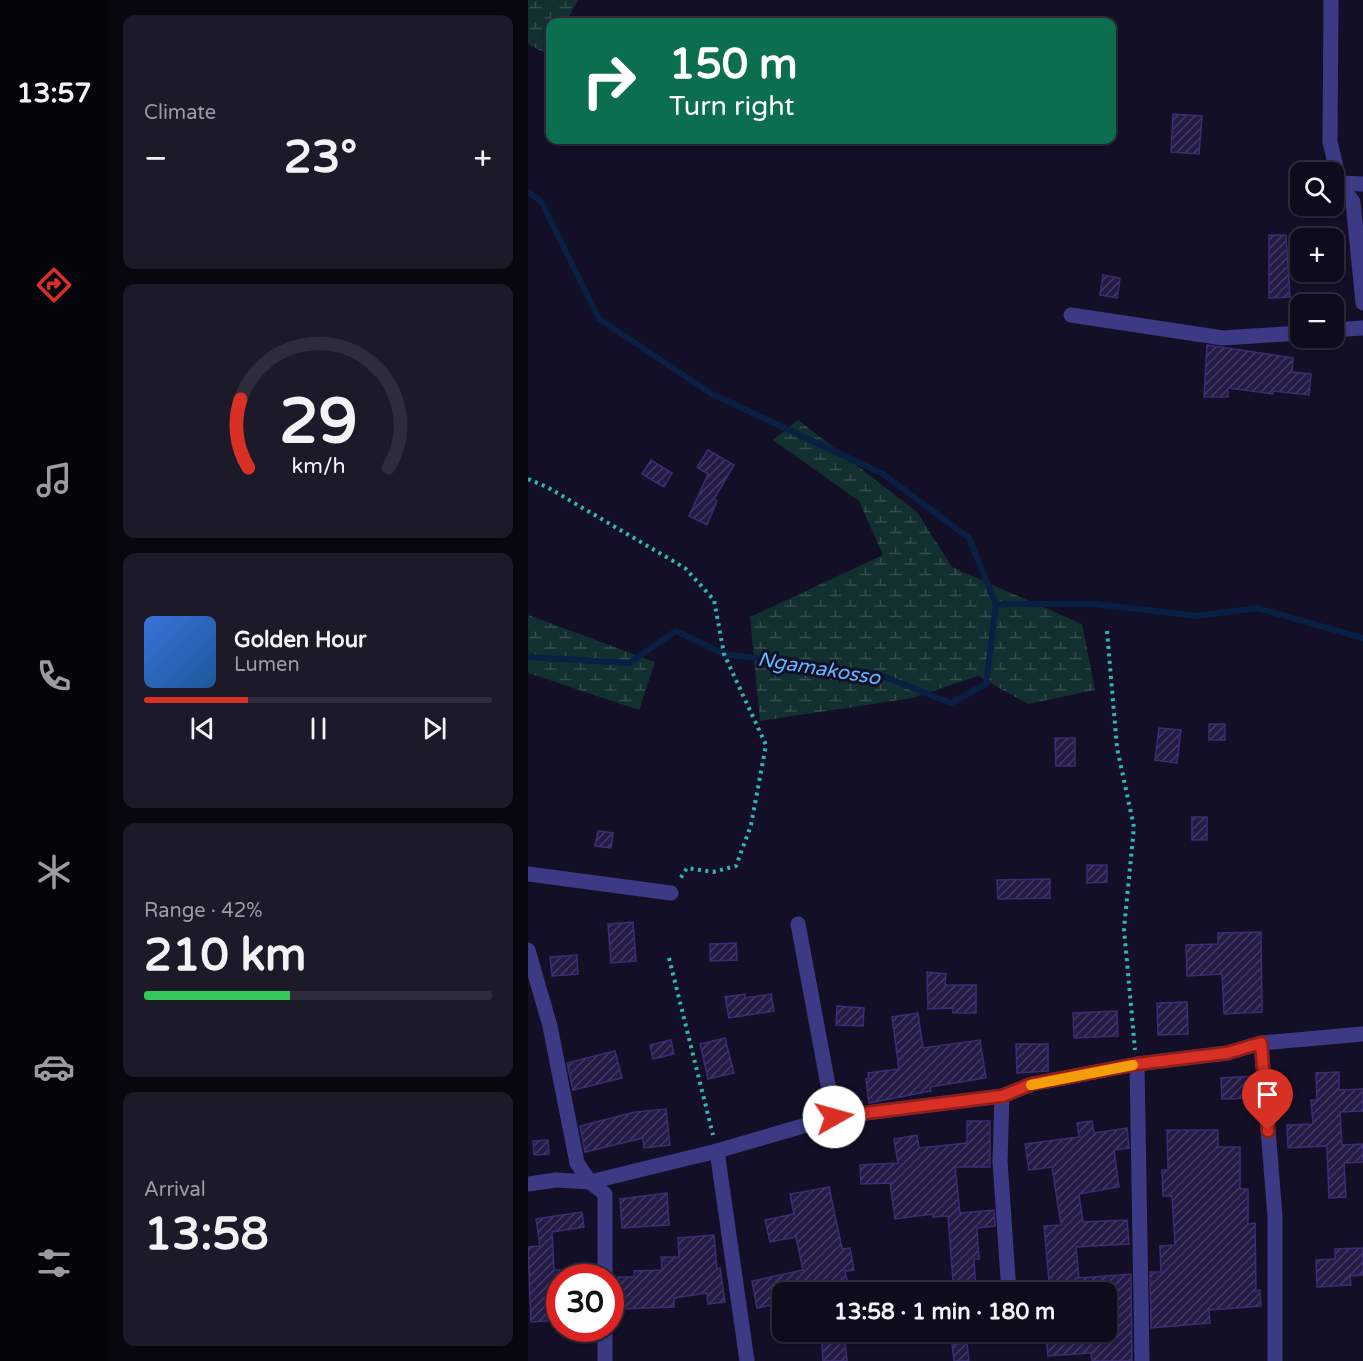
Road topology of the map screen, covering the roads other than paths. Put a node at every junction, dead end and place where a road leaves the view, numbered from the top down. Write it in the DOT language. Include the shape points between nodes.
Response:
graph roads {
  1 [pos="1331,0"];
  2 [pos="1335,162"];
  3 [pos="1344,183"];
  4 [pos="1363,184"];
  5 [pos="1344,189"];
  6 [pos="1363,303"];
  7 [pos="1071,315"];
  8 [pos="1363,328"];
  9 [pos="1344,329"];
  10 [pos="1290,334"];
  11 [pos="528,874"];
  12 [pos="671,892"];
  13 [pos="798,924"];
  14 [pos="528,950"];
  15 [pos="1363,1034"];
  16 [pos="1261,1043"];
  17 [pos="1137,1064"];
  18 [pos="1002,1096"];
  19 [pos="834,1117"];
  20 [pos="717,1151"];
  21 [pos="590,1182"];
  22 [pos="528,1184"];
  23 [pos="605,1264"];
  24 [pos="1008,1282"];
  25 [pos="605,1342"];
  26 [pos="605,1361"];
  27 [pos="747,1361"];
  28 [pos="1142,1361"];
  29 [pos="1275,1361"];
  1 -- 2 [label="street" via="1330,142"];
  3 -- 4 [label="street"];
  5 -- 6 [label="street" via="1353,202"];
  7 -- 10 [label="street" via="1223,338"];
  8 -- 9 [label="street"];
  11 -- 12 [label="street"];
  13 -- 19 [label="street"];
  14 -- 21 [label="street" via="550,1026 578,1162"];
  15 -- 16 [label="street"];
  16 -- 17 [label="street" via="1227,1053"];
  16 -- 29 [label="street" via="1275,1216"];
  17 -- 18 [label="street" via="1032,1084"];
  17 -- 28 [label="street"];
  18 -- 19 [label="street"];
  18 -- 24 [label="street" via="1000,1161"];
  19 -- 20 [label="street"];
  20 -- 21 [label="street"];
  20 -- 27 [label="street"];
  21 -- 22 [label="street" via="556,1180"];
  21 -- 23 [label="street" via="605,1194"];
  25 -- 26 [label="street"];
}
